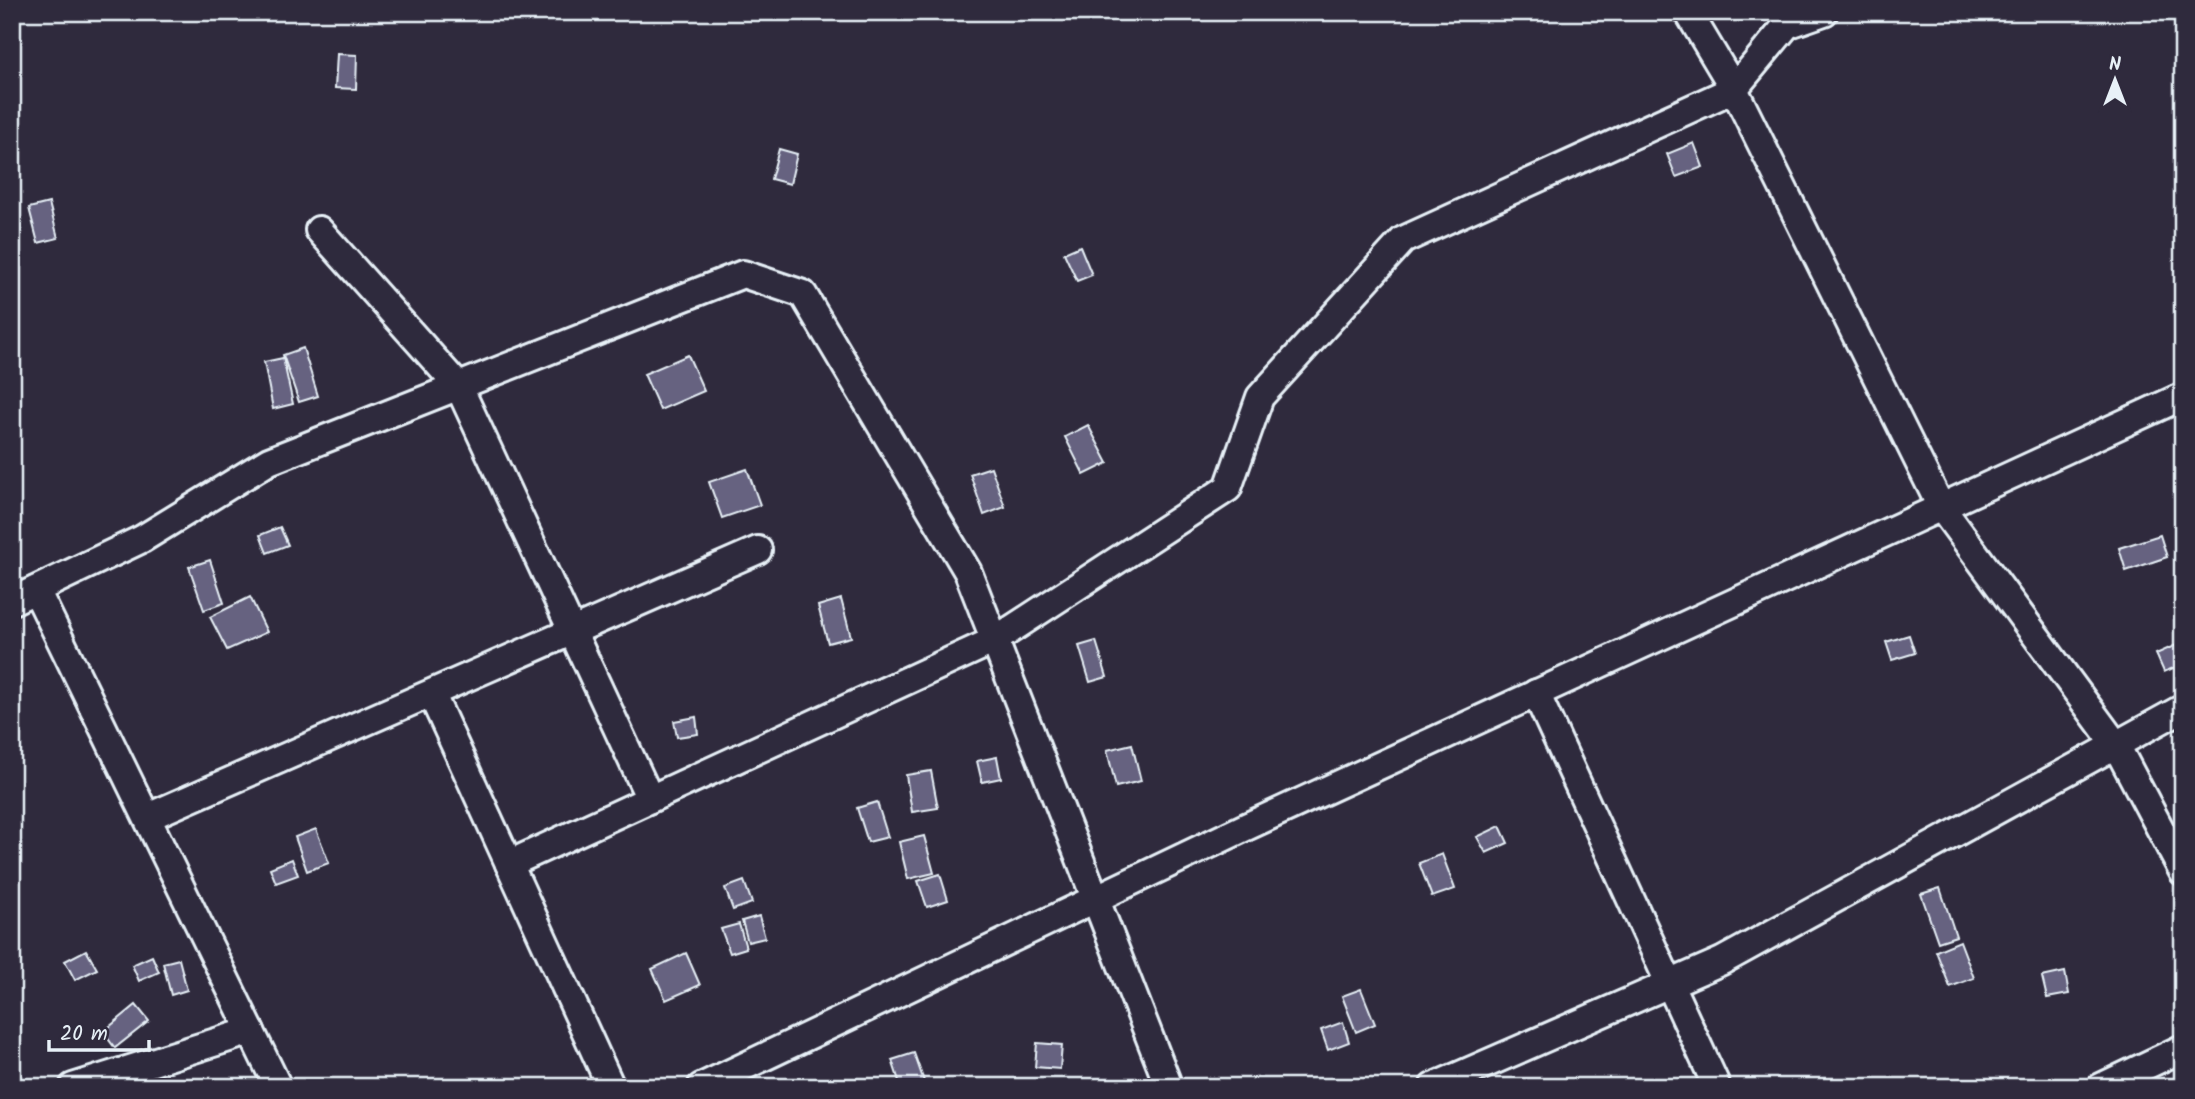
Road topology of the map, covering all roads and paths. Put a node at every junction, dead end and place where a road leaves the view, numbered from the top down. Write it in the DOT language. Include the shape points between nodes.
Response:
graph roads {
  1 [pos="1689,12"];
  2 [pos="1824,12"];
  3 [pos="1734,89"];
  4 [pos="319,230"];
  5 [pos="459,387"];
  6 [pos="2183,396"];
  7 [pos="1941,507"];
  8 [pos="758,550"];
  9 [pos="24,596"];
  10 [pos="575,632"];
  11 [pos="995,640"];
  12 [pos="1536,693"];
  13 [pos="432,695"];
  14 [pos="2183,708"];
  15 [pos="2116,745"];
  16 [pos="650,799"];
  17 [pos="148,817"];
  18 [pos="509,864"];
  19 [pos="2183,872"];
  20 [pos="1095,898"];
  21 [pos="1670,984"];
  22 [pos="251,1031"];
  23 [pos="2183,1048"];
  24 [pos="72,1087"];
  25 [pos="278,1087"];
  26 [pos="611,1087"];
  27 [pos="701,1087"];
  28 [pos="1170,1087"];
  29 [pos="1433,1087"];
  30 [pos="1717,1087"];
  31 [pos="2101,1087"];
  1 -- 3 [label="street"];
  2 -- 3 [label="street" via="1787,25"];
  3 -- 7 [label="street"];
  3 -- 11 [label="street" via="1403,240 1260,397 1227,488"];
  4 -- 5 [label="street"];
  5 -- 9 [label="street" via="269,461 142,538"];
  5 -- 10 [label="street"];
  5 -- 11 [label="street" via="743,274 803,294 968,572"];
  6 -- 7 [label="street"];
  7 -- 12 [label="street"];
  7 -- 15 [label="street"];
  8 -- 10 [label="street"];
  9 -- 17 [label="street"];
  10 -- 13 [label="street"];
  10 -- 16 [label="street"];
  11 -- 16 [label="street"];
  11 -- 20 [label="street"];
  12 -- 20 [label="street"];
  12 -- 21 [label="street"];
  13 -- 17 [label="street"];
  13 -- 18 [label="street"];
  14 -- 15 [label="street"];
  15 -- 19 [label="street"];
  15 -- 21 [label="street" via="1722,961"];
  16 -- 18 [label="street"];
  17 -- 22 [label="street"];
  18 -- 26 [label="street"];
  20 -- 27 [label="street"];
  20 -- 28 [label="street"];
  21 -- 29 [label="street"];
  21 -- 30 [label="street"];
  22 -- 24 [label="street"];
  22 -- 25 [label="street"];
  23 -- 31 [label="street"];
}
